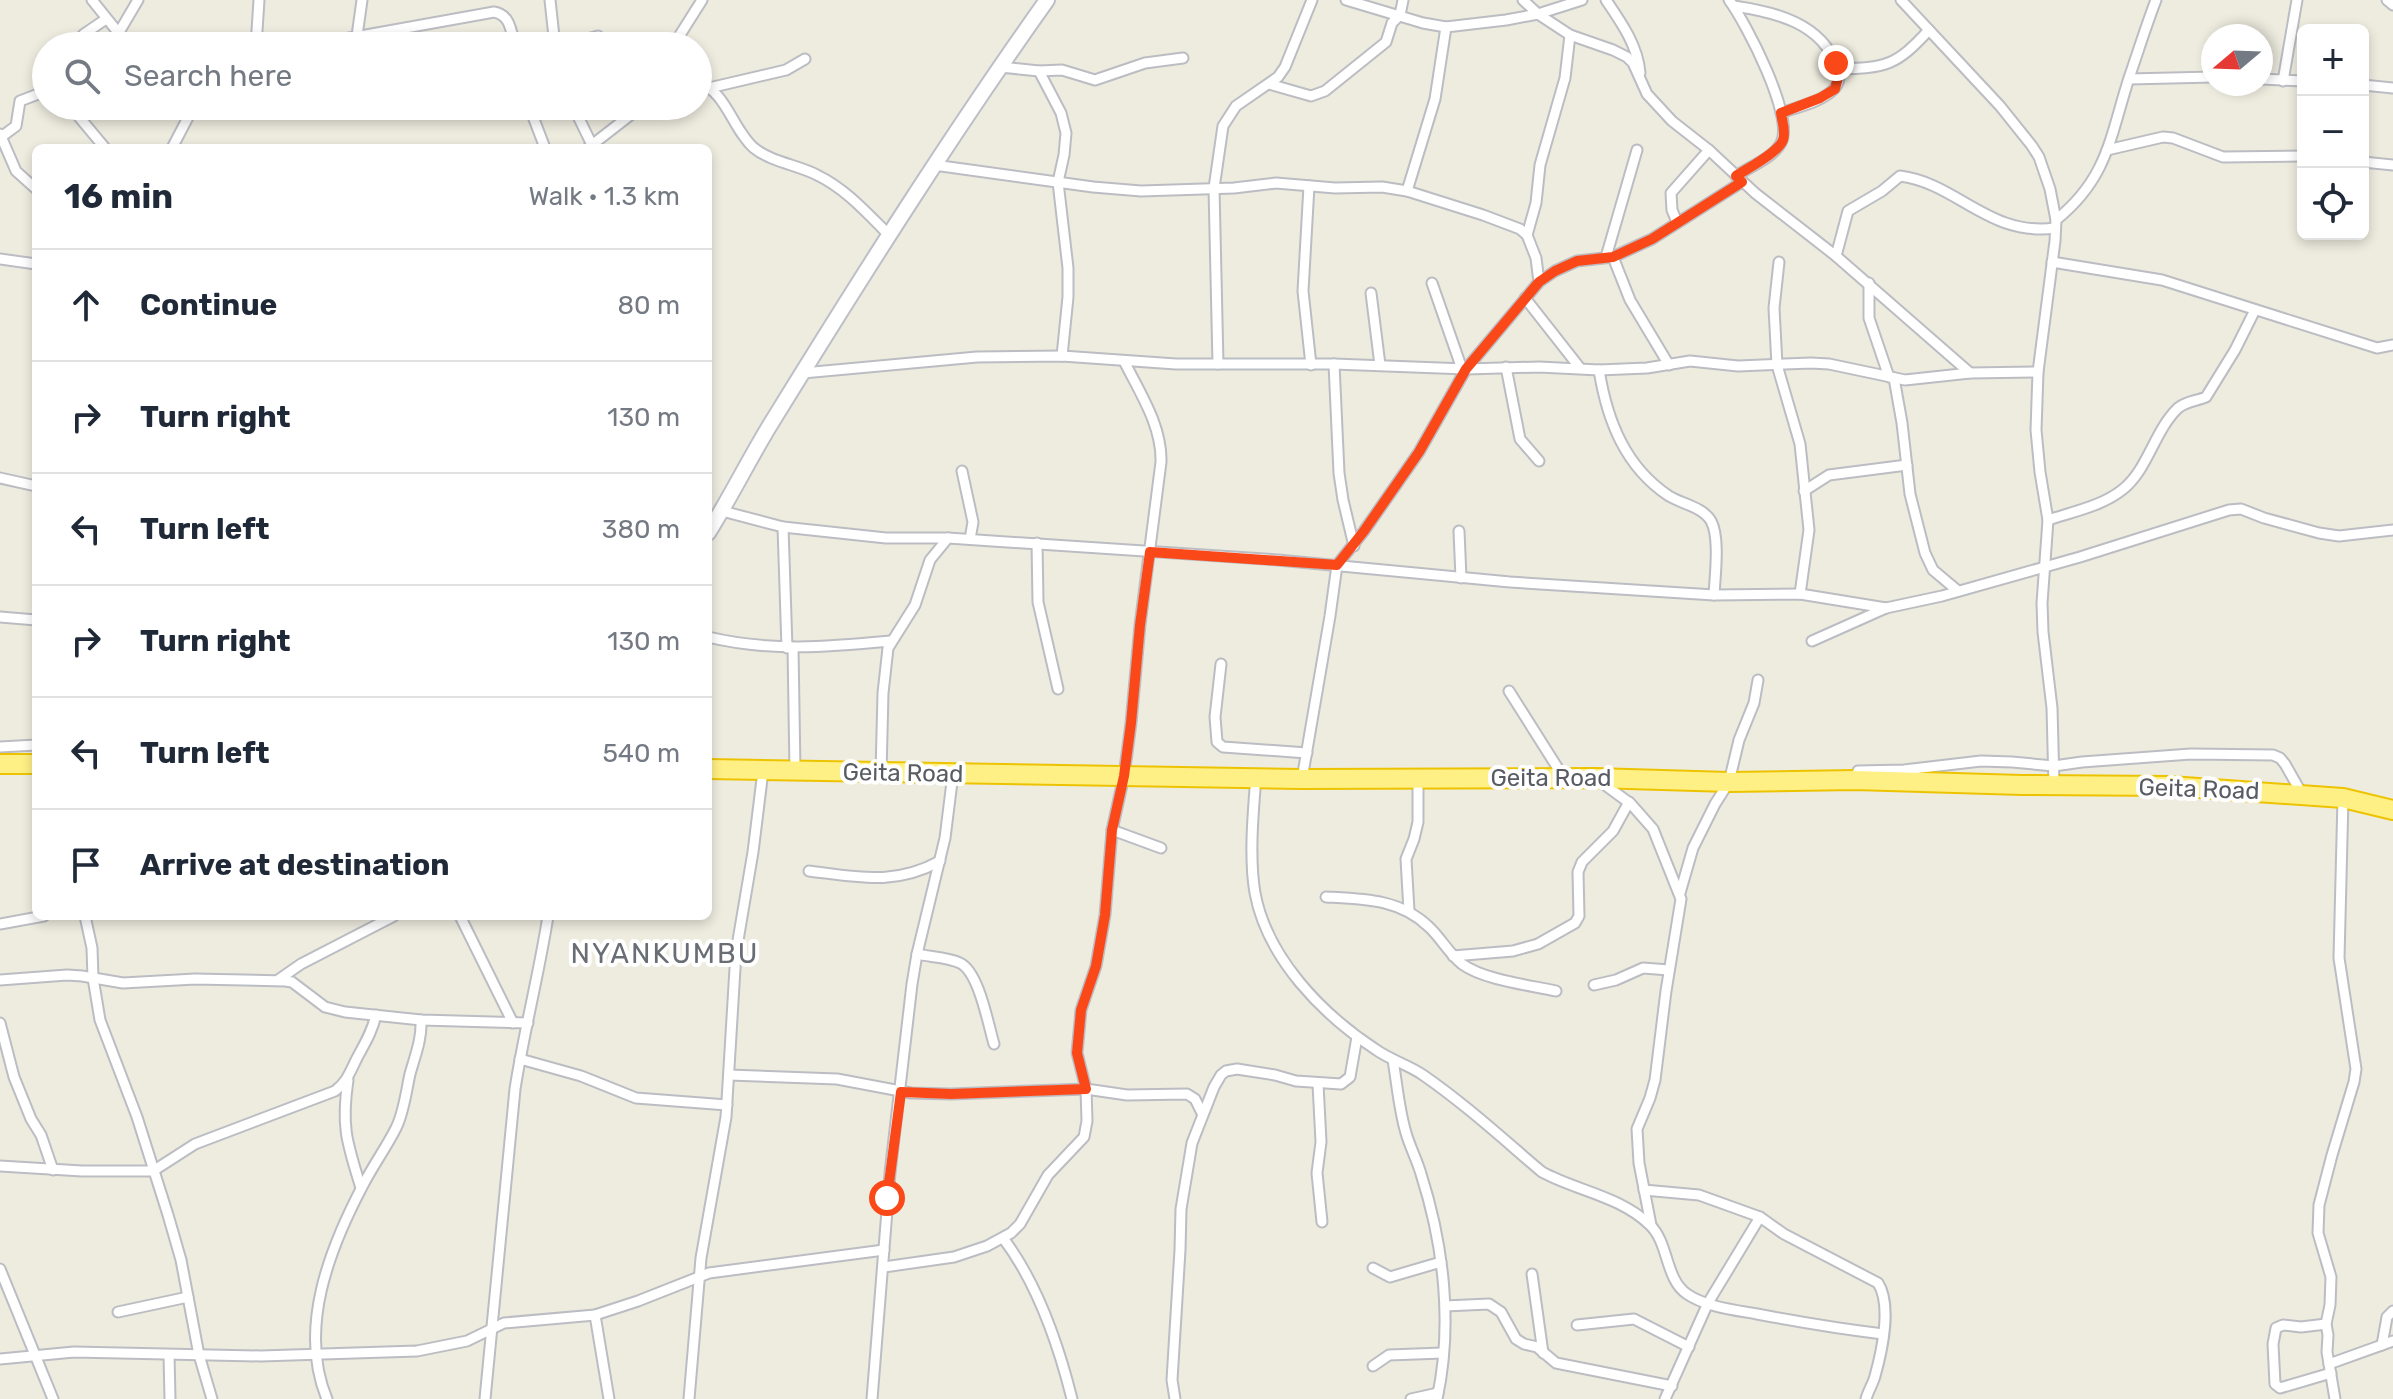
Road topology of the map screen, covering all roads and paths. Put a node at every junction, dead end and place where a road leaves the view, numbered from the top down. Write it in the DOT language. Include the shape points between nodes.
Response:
graph roads {
  1 [pos="92,0"];
  2 [pos="138,0"];
  3 [pos="259,0"];
  4 [pos="362,0"];
  5 [pos="550,0"];
  6 [pos="702,0"];
  7 [pos="1047,0"];
  8 [pos="1312,0"];
  9 [pos="1346,0"];
  10 [pos="1403,0"];
  11 [pos="1523,0"];
  12 [pos="1582,0"];
  13 [pos="1606,0"];
  14 [pos="1901,0"];
  15 [pos="2156,0"];
  16 [pos="2297,0"];
  17 [pos="2387,0"];
  18 [pos="1731,3"];
  19 [pos="2393,5"];
  20 [pos="1538,14"];
  21 [pos="1400,15"];
  22 [pos="106,19"];
  23 [pos="1446,27"];
  24 [pos="1929,30"];
  25 [pos="87,32"];
  26 [pos="116,32"];
  27 [pos="119,32"];
  28 [pos="257,32"];
  29 [pos="358,32"];
  30 [pos="391,32"];
  31 [pos="511,32"];
  32 [pos="553,32"];
  33 [pos="682,32"];
  34 [pos="1570,35"];
  35 [pos="1183,58"];
  36 [pos="805,59"];
  37 [pos="1000,67"];
  38 [pos="1838,69"];
  39 [pos="1039,71"];
  40 [pos="2201,77"];
  41 [pos="2129,79"];
  42 [pos="1640,80"];
  43 [pos="2273,80"];
  44 [pos="2283,81"];
  45 [pos="2297,81"];
  46 [pos="1269,84"];
  47 [pos="2369,86"];
  48 [pos="712,87"];
  49 [pos="2393,88"];
  50 [pos="712,91"];
  51 [pos="32,96"];
  52 [pos="1781,113"];
  53 [pos="82,120"];
  54 [pos="187,120"];
  55 [pos="534,120"];
  56 [pos="579,120"];
  57 [pos="624,120"];
  58 [pos="1,136"];
  59 [pos="102,144"];
  60 [pos="174,144"];
  61 [pos="543,144"];
  62 [pos="589,144"];
  63 [pos="594,144"];
  64 [pos="1637,150"];
  65 [pos="1709,150"];
  66 [pos="2107,150"];
  67 [pos="2297,156"];
  68 [pos="2369,163"];
  69 [pos="934,165"];
  70 [pos="2393,165"];
  71 [pos="1739,179"];
  72 [pos="1058,182"];
  73 [pos="32,185"];
  74 [pos="1309,186"];
  75 [pos="1214,188"];
  76 [pos="1407,191"];
  77 [pos="1677,222"];
  78 [pos="2055,224"];
  79 [pos="889,235"];
  80 [pos="1527,235"];
  81 [pos="1836,256"];
  82 [pos="1610,257"];
  83 [pos="0,259"];
  84 [pos="1779,262"];
  85 [pos="2052,262"];
  86 [pos="32,263"];
  87 [pos="1539,282"];
  88 [pos="1432,283"];
  89 [pos="1869,283"];
  90 [pos="1371,293"];
  91 [pos="1525,298"];
  92 [pos="2255,310"];
  93 [pos="2393,345"];
  94 [pos="1062,356"];
  95 [pos="1124,361"];
  96 [pos="1218,364"];
  97 [pos="1334,364"];
  98 [pos="1311,365"];
  99 [pos="1380,365"];
  100 [pos="1669,365"];
  101 [pos="1777,365"];
  102 [pos="1506,367"];
  103 [pos="1580,368"];
  104 [pos="1464,369"];
  105 [pos="1599,370"];
  106 [pos="2038,372"];
  107 [pos="803,373"];
  108 [pos="1970,373"];
  109 [pos="1891,377"];
  110 [pos="1539,461"];
  111 [pos="1907,465"];
  112 [pos="962,471"];
  113 [pos="0,478"];
  114 [pos="32,485"];
  115 [pos="1804,491"];
  116 [pos="722,511"];
  117 [pos="2048,520"];
  118 [pos="712,527"];
  119 [pos="783,527"];
  120 [pos="2393,530"];
  121 [pos="1459,531"];
  122 [pos="948,538"];
  123 [pos="970,539"];
  124 [pos="1037,543"];
  125 [pos="1354,546"];
  126 [pos="1150,552"];
  127 [pos="1337,565"];
  128 [pos="2045,566"];
  129 [pos="1461,578"];
  130 [pos="1958,591"];
  131 [pos="1800,594"];
  132 [pos="1714,595"];
  133 [pos="1886,608"];
  134 [pos="0,617"];
  135 [pos="32,620"];
  136 [pos="712,638"];
  137 [pos="891,641"];
  138 [pos="1812,641"];
  139 [pos="790,648"];
  140 [pos="1221,664"];
  141 [pos="1758,680"];
  142 [pos="1058,689"];
  143 [pos="1509,691"];
  144 [pos="32,745"];
  145 [pos="0,747"];
  146 [pos="1307,753"];
  147 [pos="0,764"];
  148 [pos="32,764"];
  149 [pos="712,769"];
  150 [pos="763,771"];
  151 [pos="795,771"];
  152 [pos="881,773"];
  153 [pos="953,774"];
  154 [pos="1124,776"];
  155 [pos="2054,776"];
  156 [pos="1256,777"];
  157 [pos="1418,778"];
  158 [pos="1564,778"];
  159 [pos="1595,778"];
  160 [pos="1302,779"];
  161 [pos="1729,782"];
  162 [pos="2302,794"];
  163 [pos="2343,798"];
  164 [pos="1629,802"];
  165 [pos="2393,810"];
  166 [pos="1112,830"];
  167 [pos="1161,848"];
  168 [pos="940,861"];
  169 [pos="809,871"];
  170 [pos="1680,893"];
  171 [pos="1326,897"];
  172 [pos="1409,911"];
  173 [pos="32,918"];
  174 [pos="86,920"];
  175 [pos="386,920"];
  176 [pos="462,920"];
  177 [pos="547,920"];
  178 [pos="0,924"];
  179 [pos="917,954"];
  180 [pos="1453,956"];
  181 [pos="1669,970"];
  182 [pos="93,978"];
  183 [pos="0,980"];
  184 [pos="276,981"];
  185 [pos="1594,985"];
  186 [pos="1556,991"];
  187 [pos="376,1015"];
  188 [pos="421,1020"];
  189 [pos="0,1023"];
  190 [pos="513,1023"];
  191 [pos="528,1023"];
  192 [pos="1357,1037"];
  193 [pos="994,1044"];
  194 [pos="520,1059"];
  195 [pos="1393,1060"];
  196 [pos="729,1075"];
  197 [pos="348,1080"];
  198 [pos="1318,1084"];
  199 [pos="1086,1089"];
  200 [pos="901,1092"];
  201 [pos="727,1105"];
  202 [pos="1202,1113"];
  203 [pos="0,1166"];
  204 [pos="53,1170"];
  205 [pos="153,1171"];
  206 [pos="361,1188"];
  207 [pos="1644,1190"];
  208 [pos="1760,1217"];
  209 [pos="1322,1222"];
  210 [pos="1651,1225"];
  211 [pos="1003,1238"];
  212 [pos="884,1250"];
  213 [pos="1441,1262"];
  214 [pos="884,1267"];
  215 [pos="1373,1268"];
  216 [pos="0,1269"];
  217 [pos="1532,1274"];
  218 [pos="698,1276"];
  219 [pos="188,1297"];
  220 [pos="1708,1303"];
  221 [pos="1445,1306"];
  222 [pos="2393,1311"];
  223 [pos="118,1312"];
  224 [pos="595,1315"];
  225 [pos="2326,1324"];
  226 [pos="1577,1325"];
  227 [pos="493,1328"];
  228 [pos="1883,1334"];
  229 [pos="2393,1341"];
  230 [pos="2382,1345"];
  231 [pos="1689,1347"];
  232 [pos="1442,1353"];
  233 [pos="1543,1353"];
  234 [pos="34,1354"];
  235 [pos="315,1354"];
  236 [pos="169,1355"];
  237 [pos="199,1355"];
  238 [pos="0,1359"];
  239 [pos="1373,1366"];
  240 [pos="2330,1369"];
  241 [pos="1672,1386"];
  242 [pos="1437,1396"];
  243 [pos="53,1399"];
  244 [pos="170,1399"];
  245 [pos="212,1399"];
  246 [pos="327,1399"];
  247 [pos="485,1399"];
  248 [pos="609,1399"];
  249 [pos="689,1399"];
  250 [pos="872,1399"];
  251 [pos="1072,1399"];
  252 [pos="1175,1399"];
  253 [pos="1411,1399"];
  254 [pos="1665,1399"];
  255 [pos="1866,1399"];
  256 [pos="2335,1399"];
  1 -- 22 [label="street"];
  2 -- 27 [label="street"];
  3 -- 28 [label="street"];
  4 -- 29 [label="street"];
  5 -- 32 [label="street"];
  6 -- 33 [label="street"];
  7 -- 37 [label="main road"];
  8 -- 46 [label="street" via="1285,67"];
  9 -- 21 [label="street"];
  10 -- 21 [label="street"];
  11 -- 20 [label="street"];
  12 -- 20 [label="street"];
  13 -- 42 [label="street" via="1636,52"];
  14 -- 24 [label="street"];
  15 -- 41 [label="street"];
  16 -- 44 [label="street"];
  17 -- 19 [label="street"];
  18 -- 38 [label="street" via="1805,27 1827,47"];
  18 -- 52 [label="street" via="1761,57"];
  20 -- 23 [label="street"];
  20 -- 34 [label="street"];
  21 -- 23 [label="street"];
  21 -- 46 [label="street" via="1379,50 1320,94"];
  22 -- 25 [label="street"];
  22 -- 26 [label="street"];
  23 -- 76 [label="street" via="1435,99"];
  24 -- 38 [label="street" via="1894,62"];
  24 -- 78 [label="street" via="2032,146 2050,189"];
  30 -- 31 [label="street" via="494,12 507,18"];
  34 -- 42 [label="street" via="1627,57"];
  34 -- 80 [label="street" via="1565,78"];
  35 -- 39 [label="street" via="1145,63 1095,80 1062,70"];
  36 -- 48 [label="street" via="786,70"];
  37 -- 39 [label="street"];
  37 -- 69 [label="main road"];
  38 -- 52 [label="street" via="1835,89"];
  39 -- 72 [label="street" via="1066,133"];
  40 -- 41 [label="street"];
  41 -- 66 [label="street"];
  42 -- 65 [label="street" via="1672,121"];
  43 -- 44 [label="street"];
  44 -- 45 [label="street"];
  46 -- 75 [label="street" via="1227,117"];
  47 -- 49 [label="street"];
  50 -- 79 [label="street" via="752,146 838,187"];
  51 -- 58 [label="street" via="20,101 16,126"];
  52 -- 71 [label="street" via="1783,141"];
  53 -- 59 [label="street"];
  54 -- 60 [label="street"];
  55 -- 61 [label="street"];
  56 -- 62 [label="street"];
  57 -- 63 [label="street"];
  58 -- 73 [label="street" via="16,171"];
  64 -- 82 [label="street"];
  65 -- 71 [label="street"];
  65 -- 77 [label="street" via="1671,193"];
  66 -- 67 [label="street" via="2163,137 2223,157"];
  66 -- 78 [label="street" via="2081,198"];
  68 -- 70 [label="street"];
  69 -- 72 [label="street"];
  69 -- 79 [label="main road"];
  71 -- 77 [label="street"];
  71 -- 81 [label="street"];
  72 -- 75 [label="street" via="1141,191"];
  72 -- 94 [label="street" via="1068,268"];
  74 -- 75 [label="street"];
  74 -- 76 [label="street"];
  74 -- 98 [label="street" via="1303,291"];
  75 -- 96 [label="street"];
  76 -- 80 [label="street"];
  77 -- 82 [label="street"];
  78 -- 81 [label="street" via="2042,230 2013,227 1900,176 1848,211"];
  78 -- 85 [label="street"];
  79 -- 107 [label="main road"];
  80 -- 87 [label="street"];
  81 -- 89 [label="street"];
  82 -- 87 [label="street" via="1577,261"];
  82 -- 100 [label="street"];
  83 -- 86 [label="street"];
  84 -- 101 [label="street"];
  85 -- 92 [label="street" via="2162,280"];
  85 -- 106 [label="street"];
  87 -- 91 [label="street"];
  88 -- 104 [label="street"];
  89 -- 108 [label="street"];
  89 -- 109 [label="street" via="1869,318"];
  90 -- 99 [label="street"];
  91 -- 103 [label="street"];
  91 -- 104 [label="street"];
  92 -- 93 [label="street" via="2377,348"];
  92 -- 117 [label="street" via="2206,397 2177,409 2135,477 2109,499"];
  94 -- 95 [label="street"];
  94 -- 107 [label="street" via="977,357"];
  95 -- 96 [label="street"];
  95 -- 126 [label="street" via="1162,446"];
  96 -- 98 [label="street"];
  97 -- 98 [label="street"];
  97 -- 99 [label="street"];
  97 -- 125 [label="street" via="1339,473"];
  99 -- 104 [label="street"];
  100 -- 101 [label="street"];
  100 -- 105 [label="street"];
  101 -- 109 [label="street" via="1829,364"];
  101 -- 115 [label="street" via="1800,444"];
  102 -- 103 [label="street"];
  102 -- 104 [label="street"];
  102 -- 110 [label="street" via="1520,439"];
  103 -- 105 [label="street"];
  104 -- 125 [label="street" via="1419,452"];
  105 -- 132 [label="street" via="1607,412 1627,455 1670,496 1711,521"];
  106 -- 108 [label="street"];
  106 -- 117 [label="street" via="2037,449"];
  107 -- 116 [label="main road"];
  108 -- 109 [label="street"];
  109 -- 111 [label="street"];
  111 -- 115 [label="street" via="1829,475"];
  111 -- 130 [label="street" via="1928,561"];
  112 -- 123 [label="street" via="973,522"];
  113 -- 114 [label="street"];
  115 -- 131 [label="street" via="1809,530"];
  116 -- 118 [label="main road"];
  116 -- 119 [label="street"];
  117 -- 128 [label="street"];
  119 -- 122 [label="street" via="886,538"];
  119 -- 139 [label="street"];
  120 -- 128 [label="street" via="2339,536 2229,510"];
  121 -- 129 [label="street"];
  122 -- 123 [label="street"];
  122 -- 137 [label="street" via="930,560 915,605"];
  123 -- 124 [label="street"];
  124 -- 126 [label="street"];
  124 -- 142 [label="street" via="1038,602"];
  125 -- 127 [label="street"];
  126 -- 127 [label="street"];
  126 -- 154 [label="street"];
  127 -- 129 [label="street"];
  127 -- 146 [label="street"];
  128 -- 130 [label="street"];
  128 -- 155 [label="street" via="2043,632"];
  129 -- 132 [label="street"];
  130 -- 133 [label="street"];
  131 -- 132 [label="street"];
  131 -- 133 [label="street"];
  133 -- 138 [label="street"];
  134 -- 135 [label="street"];
  136 -- 139 [label="street"];
  137 -- 139 [label="street"];
  137 -- 152 [label="street" via="884,676"];
  139 -- 151 [label="street"];
  140 -- 146 [label="street" via="1217,742 1223,747"];
  141 -- 161 [label="street"];
  143 -- 158 [label="street"];
  144 -- 145 [label="street"];
  146 -- 160 [label="street"];
  147 -- 148 [label="highway"];
  149 -- 150 [label="highway, Geita Road"];
  150 -- 151 [label="highway, Geita Road"];
  150 -- 196 [label="street" via="736,952"];
  151 -- 152 [label="highway, Geita Road"];
  152 -- 153 [label="highway, Geita Road"];
  153 -- 154 [label="highway, Geita Road"];
  153 -- 168 [label="street"];
  154 -- 156 [label="highway, Geita Road"];
  154 -- 166 [label="street"];
  155 -- 161 [label="highway, Geita Road"];
  155 -- 162 [label="highway, Geita Road"];
  155 -- 162 [label="street" via="2082,762 2191,754 2273,755 2285,764"];
  156 -- 160 [label="highway, Geita Road"];
  156 -- 192 [label="street" via="1254,882 1265,921 1296,978"];
  157 -- 158 [label="highway, Geita Road"];
  157 -- 160 [label="highway, Geita Road"];
  157 -- 172 [label="street" via="1418,822 1406,859"];
  158 -- 159 [label="highway, Geita Road"];
  159 -- 161 [label="highway, Geita Road"];
  159 -- 164 [label="street"];
  161 -- 170 [label="street" via="1693,848"];
  162 -- 163 [label="highway, Geita Road"];
  163 -- 165 [label="highway, Geita Road"];
  163 -- 225 [label="street" via="2339,958 2356,1069 2319,1205 2318,1233 2331,1277"];
  164 -- 170 [label="street" via="1653,829"];
  164 -- 180 [label="street" via="1613,831 1582,862 1575,923 1513,951"];
  166 -- 167 [label="street"];
  166 -- 199 [label="street" via="1105,915 1081,1010 1077,1053"];
  168 -- 169 [label="street" via="918,872 881,879"];
  168 -- 179 [label="street"];
  170 -- 181 [label="street"];
  171 -- 172 [label="street" via="1389,903"];
  172 -- 180 [label="street"];
  173 -- 178 [label="street"];
  174 -- 182 [label="street"];
  175 -- 184 [label="street"];
  176 -- 190 [label="street"];
  177 -- 191 [label="street"];
  179 -- 193 [label="street" via="967,967"];
  179 -- 200 [label="street"];
  180 -- 186 [label="street" via="1478,972"];
  181 -- 185 [label="street" via="1643,968"];
  181 -- 207 [label="street" via="1655,1080 1637,1129"];
  182 -- 183 [label="street"];
  182 -- 184 [label="street" via="123,983"];
  182 -- 205 [label="street" via="106,1040"];
  184 -- 187 [label="street" via="292,982 334,1010"];
  187 -- 188 [label="street"];
  187 -- 197 [label="street"];
  188 -- 190 [label="street"];
  188 -- 206 [label="street" via="397,1125"];
  189 -- 204 [label="street" via="14,1077"];
  190 -- 191 [label="street"];
  191 -- 194 [label="street"];
  192 -- 195 [label="street"];
  192 -- 198 [label="street" via="1350,1077 1341,1084"];
  194 -- 201 [label="street" via="636,1098"];
  194 -- 227 [label="street"];
  195 -- 210 [label="street" via="1421,1073 1542,1172 1619,1203"];
  195 -- 213 [label="street" via="1405,1132 1435,1225"];
  196 -- 200 [label="street" via="837,1079"];
  196 -- 201 [label="street"];
  197 -- 205 [label="street" via="330,1094 195,1144"];
  197 -- 206 [label="street" via="345,1130"];
  198 -- 202 [label="street" via="1226,1071"];
  198 -- 209 [label="street"];
  199 -- 200 [label="street"];
  199 -- 202 [label="street" via="1190,1095"];
  199 -- 211 [label="street" via="1084,1137 1048,1175 1020,1224"];
  200 -- 212 [label="street"];
  201 -- 218 [label="street"];
  202 -- 252 [label="street" via="1181,1209"];
  203 -- 204 [label="street"];
  204 -- 205 [label="street"];
  205 -- 219 [label="street"];
  206 -- 235 [label="street" via="319,1300"];
  207 -- 208 [label="street" via="1699,1195"];
  207 -- 210 [label="street"];
  208 -- 220 [label="street"];
  208 -- 228 [label="street" via="1878,1283 1885,1300"];
  210 -- 220 [label="street" via="1682,1289"];
  211 -- 214 [label="street" via="954,1257"];
  211 -- 251 [label="street" via="1035,1294"];
  212 -- 214 [label="street"];
  212 -- 218 [label="street"];
  213 -- 215 [label="street" via="1390,1277"];
  213 -- 221 [label="street"];
  214 -- 250 [label="street"];
  216 -- 234 [label="street"];
  217 -- 233 [label="street"];
  218 -- 224 [label="street"];
  218 -- 249 [label="street"];
  219 -- 223 [label="street"];
  219 -- 237 [label="street"];
  220 -- 228 [label="street" via="1819,1327"];
  220 -- 231 [label="street"];
  221 -- 232 [label="street"];
  221 -- 233 [label="street" via="1497,1307 1516,1339"];
  222 -- 230 [label="street"];
  224 -- 227 [label="street" via="514,1321"];
  224 -- 248 [label="street"];
  225 -- 240 [label="street"];
  225 -- 240 [label="street" via="2276,1328 2275,1384 2280,1388"];
  226 -- 231 [label="street" via="1634,1319"];
  227 -- 235 [label="street" via="460,1344 417,1351"];
  227 -- 247 [label="street"];
  228 -- 255 [label="street"];
  229 -- 230 [label="street"];
  230 -- 240 [label="street"];
  231 -- 241 [label="street"];
  232 -- 239 [label="street" via="1389,1355"];
  232 -- 242 [label="street"];
  233 -- 241 [label="street" via="1556,1363"];
  234 -- 236 [label="street"];
  234 -- 238 [label="street"];
  234 -- 243 [label="street"];
  235 -- 237 [label="street"];
  235 -- 246 [label="street"];
  236 -- 237 [label="street"];
  236 -- 244 [label="street"];
  237 -- 245 [label="street"];
  240 -- 256 [label="street"];
  241 -- 254 [label="street"];
  242 -- 253 [label="street"];
}
